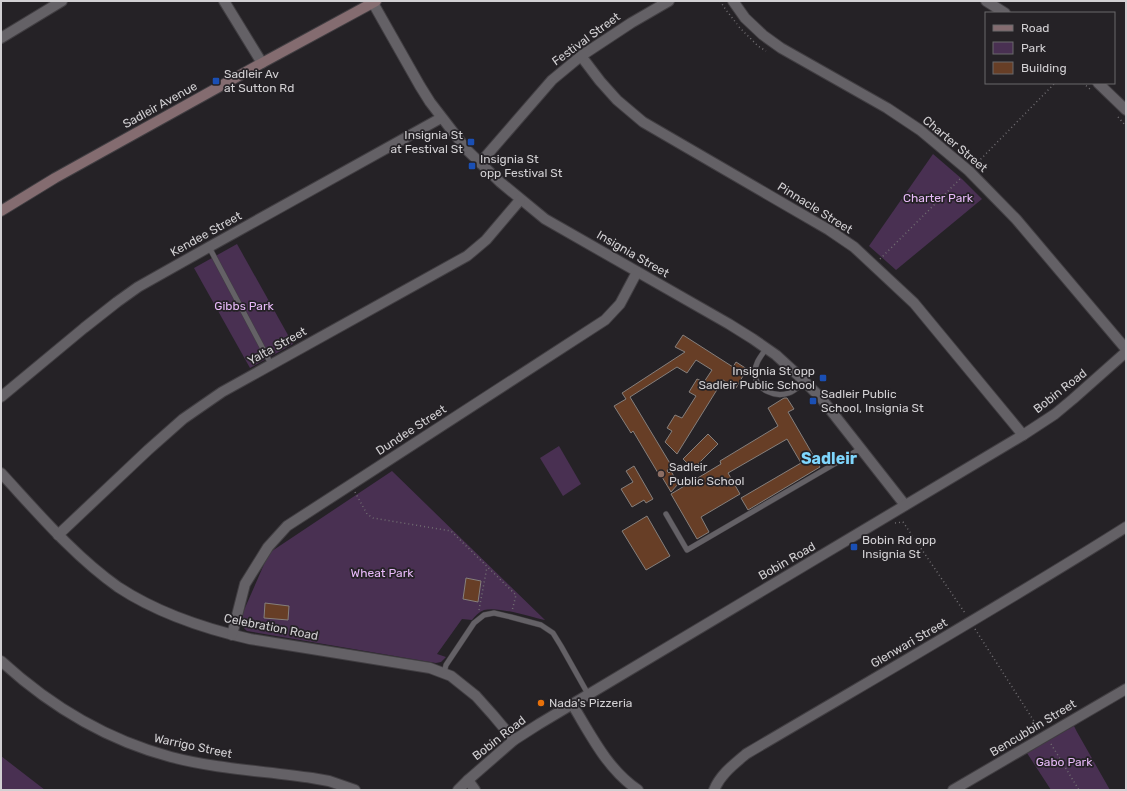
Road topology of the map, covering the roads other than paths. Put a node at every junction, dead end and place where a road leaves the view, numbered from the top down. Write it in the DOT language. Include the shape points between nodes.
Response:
graph roads {
  1 [pos="62,1"];
  2 [pos="224,1"];
  3 [pos="669,1"];
  4 [pos="733,1"];
  5 [pos="986,1"];
  6 [pos="374,2"];
  7 [pos="1003,12"];
  8 [pos="1,38"];
  9 [pos="581,56"];
  10 [pos="262,63"];
  11 [pos="1099,84"];
  12 [pos="1126,110"];
  13 [pos="441,118"];
  14 [pos="480,163"];
  15 [pos="520,200"];
  16 [pos="1,211"];
  17 [pos="209,247"];
  18 [pos="637,272"];
  19 [pos="766,349"];
  20 [pos="1126,350"];
  21 [pos="271,364"];
  22 [pos="805,382"];
  23 [pos="1,397"];
  24 [pos="1023,435"];
  25 [pos="860,449"];
  26 [pos="1,472"];
  27 [pos="905,505"];
  28 [pos="666,514"];
  29 [pos="1126,527"];
  30 [pos="58,535"];
  31 [pos="232,635"];
  32 [pos="1,661"];
  33 [pos="444,673"];
  34 [pos="1126,689"];
  35 [pos="588,694"];
  36 [pos="572,704"];
  37 [pos="514,740"];
  38 [pos="468,780"];
  39 [pos="355,790"];
  40 [pos="458,790"];
  41 [pos="475,790"];
  42 [pos="638,790"];
  43 [pos="714,790"];
  44 [pos="953,790"];
  1 -- 8 [label="street"];
  2 -- 10 [label="street"];
  3 -- 9 [label="street, Festival Street"];
  4 -- 20 [label="street, Charter Street" via="745,18 780,48 847,84 907,121 969,171 1016,219"];
  5 -- 7 [label="street"];
  6 -- 10 [label="street, Sadleir Avenue"];
  6 -- 13 [label="street, Insignia Street" via="420,86"];
  9 -- 14 [label="street, Festival Street" via="552,80"];
  9 -- 24 [label="street, Pinnacle Street" via="617,100 643,122 829,230 854,248 914,303"];
  10 -- 16 [label="street, Sadleir Avenue" via="55,178"];
  11 -- 12 [label="street"];
  13 -- 14 [label="street, Insignia Street"];
  13 -- 17 [label="street, Kendee Street"];
  14 -- 15 [label="street, Insignia Street"];
  15 -- 18 [label="street, Insignia Street" via="545,218"];
  15 -- 21 [label="street, Yalta Street" via="486,240 467,256"];
  17 -- 21 [label="lane"];
  17 -- 23 [label="street, Kendee Street" via="138,287 117,302"];
  18 -- 19 [label="street, Insignia Street"];
  18 -- 31 [label="street, Dundee Street" via="620,304 605,320 287,526 268,547 245,584"];
  19 -- 22 [label="street, Insignia Street"];
  19 -- 22 [label="lane" via="757,362 755,373 757,382 766,391 777,394 790,393"];
  20 -- 24 [label="street, Bobin Road" via="1055,414"];
  21 -- 30 [label="street, Yalta Street" via="222,392 183,419"];
  22 -- 25 [label="street, Insignia Street" via="821,398"];
  24 -- 27 [label="street, Bobin Road"];
  25 -- 27 [label="street, Insignia Street"];
  25 -- 28 [label="lane" via="687,550"];
  26 -- 30 [label="street, Celebration Road"];
  27 -- 35 [label="street, Bobin Road"];
  29 -- 43 [label="street, Glenwari Street" via="746,754 730,767 717,782"];
  30 -- 31 [label="street, Celebration Road" via="118,587 152,606 193,623"];
  31 -- 33 [label="street, Celebration Road" via="430,668"];
  32 -- 39 [label="street, Warrigo Street" via="61,708 107,734 146,749 204,764 329,781"];
  33 -- 35 [label="lane" via="446,665 474,623 484,615 494,613 541,625 553,632"];
  33 -- 37 [label="street, Celebration Road" via="476,696"];
  34 -- 44 [label="street, Bencubbin Street"];
  35 -- 36 [label="street, Bobin Road"];
  36 -- 37 [label="street, Bobin Road"];
  36 -- 42 [label="street" via="610,764"];
  37 -- 38 [label="street, Bobin Road"];
  38 -- 40 [label="street, Bobin Road"];
  38 -- 41 [label="street"];
}
